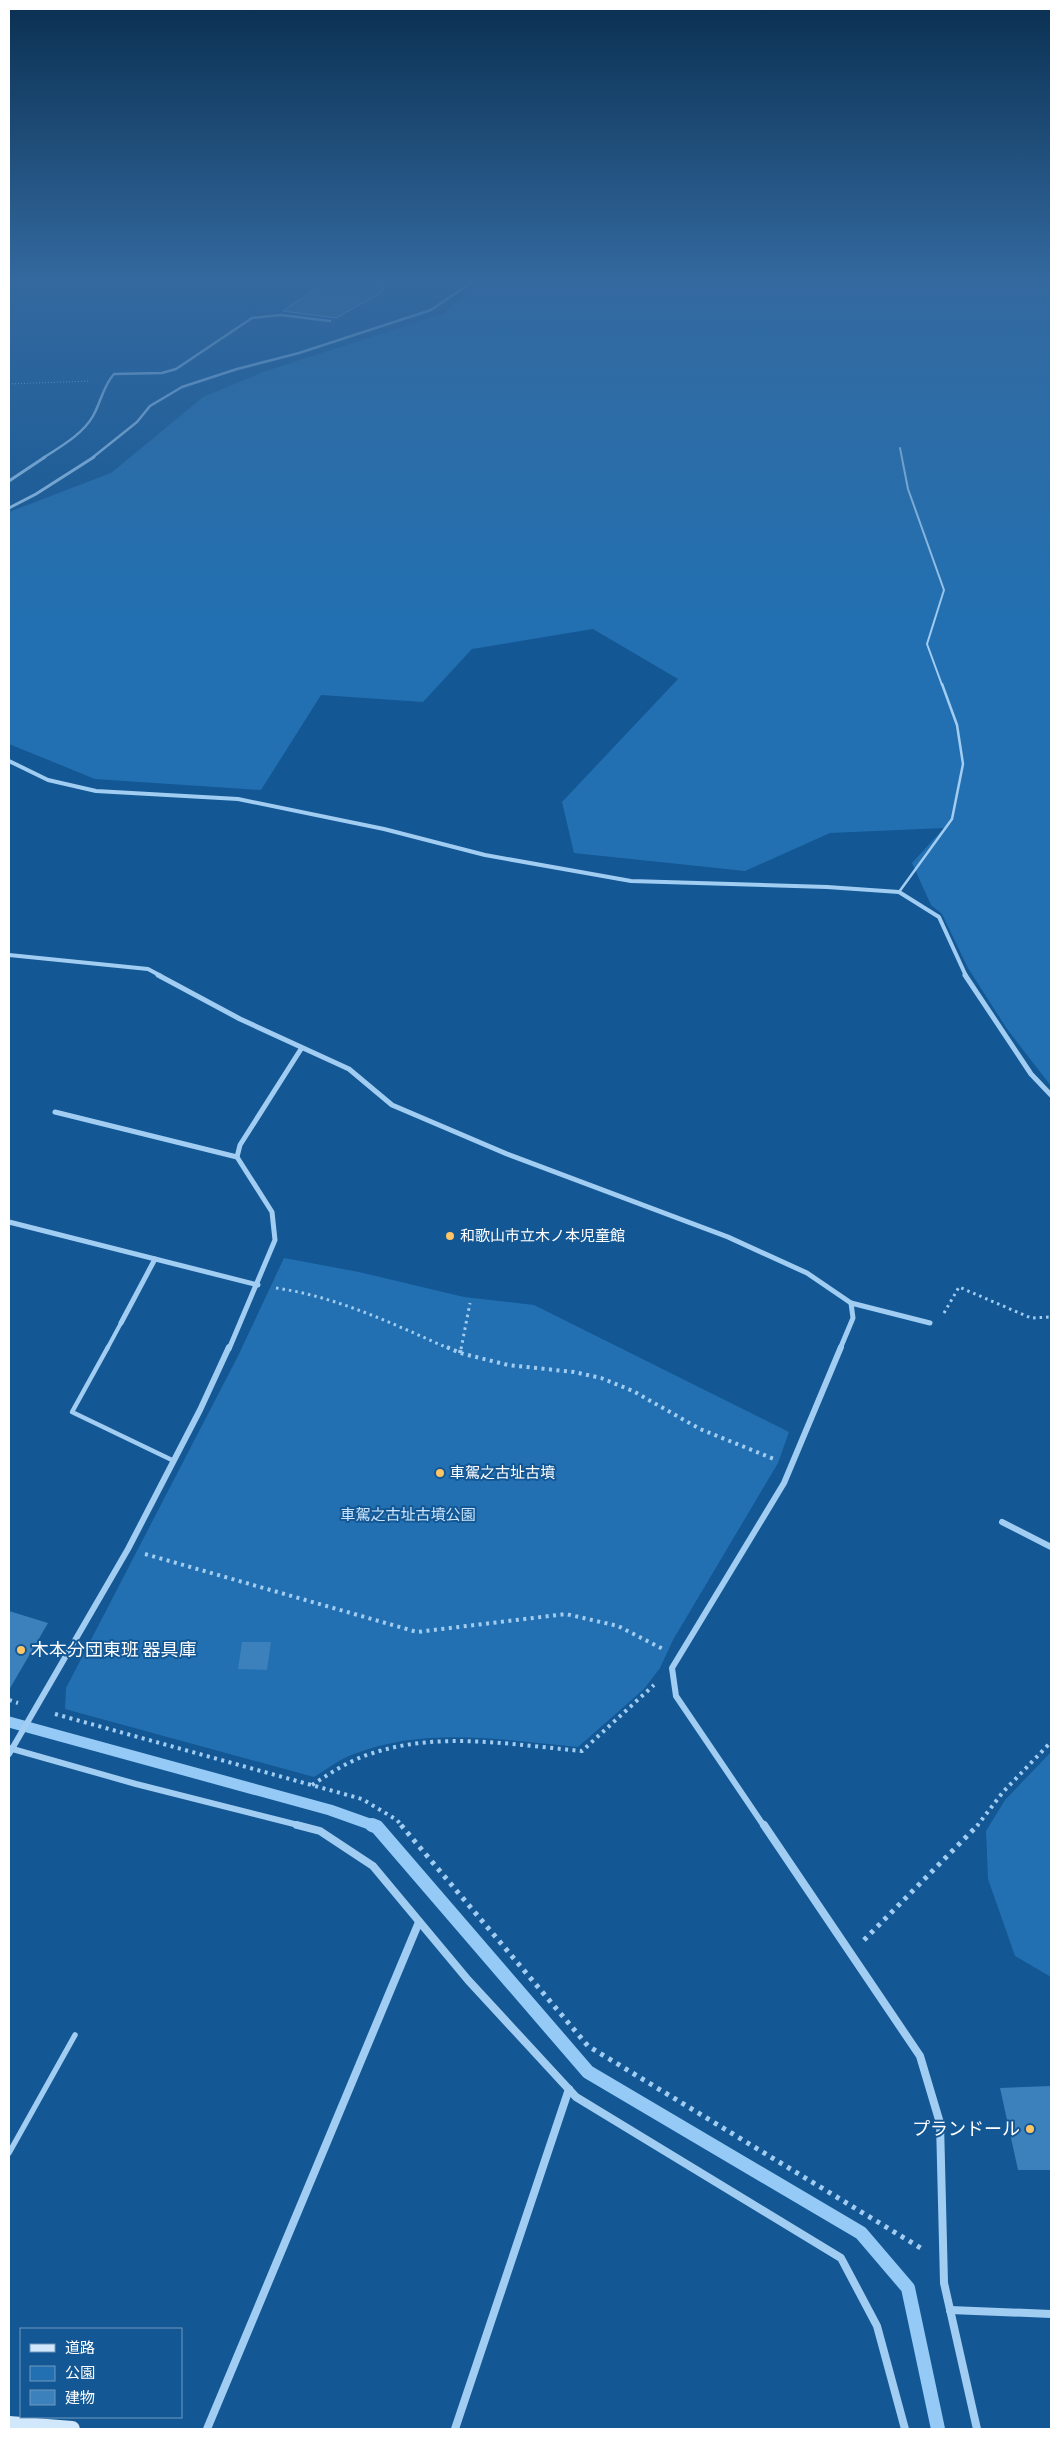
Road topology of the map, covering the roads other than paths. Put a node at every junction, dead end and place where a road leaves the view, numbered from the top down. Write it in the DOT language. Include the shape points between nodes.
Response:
graph roads {
  1 [pos="102,394"];
  2 [pos="172,394"];
  3 [pos="900,448"];
  4 [pos="9,481"];
  5 [pos="9,508"];
  6 [pos="9,761"];
  7 [pos="899,892"];
  8 [pos="9,955"];
  9 [pos="301,1049"];
  10 [pos="1051,1095"];
  11 [pos="55,1112"];
  12 [pos="237,1157"];
  13 [pos="9,1222"];
  14 [pos="155,1259"];
  15 [pos="258,1285"];
  16 [pos="851,1303"];
  17 [pos="121,1323"];
  18 [pos="930,1323"];
  19 [pos="174,1461"];
  20 [pos="1002,1522"];
  21 [pos="1051,1547"];
  22 [pos="10,1750"];
  23 [pos="419,1922"];
  24 [pos="75,2036"];
  25 [pos="569,2089"];
  26 [pos="9,2153"];
  27 [pos="950,2310"];
  28 [pos="1051,2314"];
  29 [pos="9,2424"];
  30 [pos="72,2429"];
  31 [pos="207,2429"];
  32 [pos="455,2429"];
  33 [pos="905,2429"];
  34 [pos="977,2429"];
  1 -- 4 [label="street" via="91,420"];
  2 -- 5 [label="street" via="150,406 137,422 97,455"];
  3 -- 7 [label="lane" via="908,489 944,590 927,644 957,725 962,764 952,819"];
  6 -- 7 [label="street" via="48,780 96,791 238,799 384,829 485,855 630,881"];
  7 -- 10 [label="street" via="939,917 963,970 1001,1031 1031,1074"];
  8 -- 9 [label="street" via="148,969"];
  9 -- 12 [label="street" via="240,1146"];
  9 -- 16 [label="street" via="350,1070 392,1104 516,1157 728,1237 806,1273"];
  11 -- 12 [label="street"];
  12 -- 15 [label="street" via="272,1212 275,1240"];
  13 -- 14 [label="street"];
  14 -- 15 [label="street"];
  14 -- 17 [label="street"];
  15 -- 19 [label="street"];
  16 -- 18 [label="street"];
  16 -- 27 [label="street" via="853,1318 784,1483 672,1668 676,1696 920,2056 940,2123 944,2283"];
  17 -- 19 [label="lane" via="72,1412"];
  19 -- 22 [label="street" via="128,1549"];
  20 -- 21 [label="street"];
  22 -- 23 [label="street" via="320,1831 373,1866"];
  23 -- 25 [label="street"];
  23 -- 31 [label="street"];
  24 -- 26 [label="lane"];
  25 -- 32 [label="street"];
  25 -- 33 [label="street" via="576,2097 840,2258 877,2326"];
  27 -- 28 [label="street"];
  27 -- 34 [label="street"];
  29 -- 30 [label="main road"];
}
